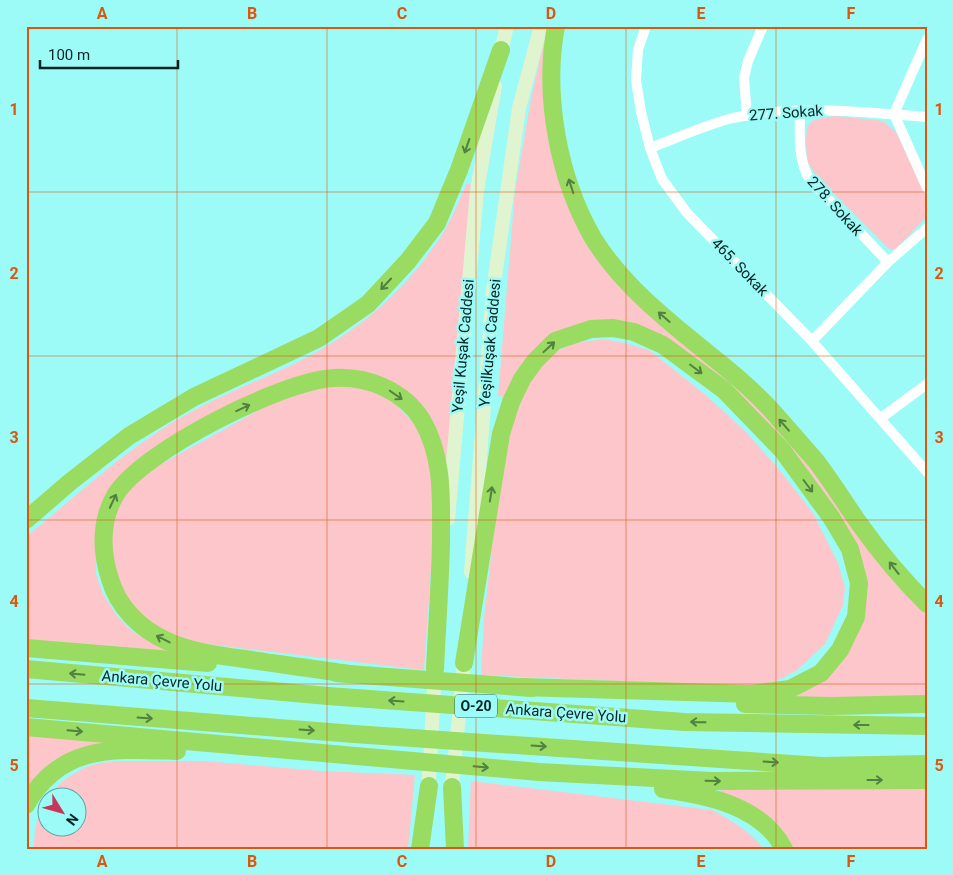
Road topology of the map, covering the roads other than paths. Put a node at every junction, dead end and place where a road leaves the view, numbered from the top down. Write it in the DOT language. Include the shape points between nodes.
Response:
graph roads {
  1 [pos="508,26"];
  2 [pos="541,26"];
  3 [pos="556,26"];
  4 [pos="646,26"];
  5 [pos="763,26"];
  6 [pos="927,39"];
  7 [pos="500,50"];
  8 [pos="800,110"];
  9 [pos="894,114"];
  10 [pos="747,116"];
  11 [pos="927,117"];
  12 [pos="650,148"];
  13 [pos="927,188"];
  14 [pos="927,228"];
  15 [pos="888,262"];
  16 [pos="812,341"];
  17 [pos="927,384"];
  18 [pos="881,418"];
  19 [pos="927,472"];
  20 [pos="26,520"];
  21 [pos="927,604"];
  22 [pos="26,648"];
  23 [pos="464,663"];
  24 [pos="435,669"];
  25 [pos="26,670"];
  26 [pos="348,674"];
  27 [pos="521,688"];
  28 [pos="927,704"];
  29 [pos="26,708"];
  30 [pos="927,726"];
  31 [pos="26,727"];
  32 [pos="396,760"];
  33 [pos="927,764"];
  34 [pos="539,772"];
  35 [pos="927,780"];
  36 [pos="429,786"];
  37 [pos="452,787"];
  38 [pos="26,805"];
  39 [pos="421,849"];
  40 [pos="446,849"];
  41 [pos="455,849"];
  42 [pos="784,849"];
  1 -- 7 [label="main road, Yeşil Kuşak Caddesi"];
  2 -- 23 [label="main road, Yeşilkuşak Caddesi" via="519,108 493,291"];
  21 -- 3 [label="highway, one-way" via="904,581 816,462 772,411 730,371 662,316 622,276 594,238 574,196 556,133 552,92"];
  4 -- 12 [label="street, 465. Sokak" via="638,50 636,80"];
  5 -- 10 [label="street" via="744,78"];
  6 -- 9 [label="street"];
  7 -- 20 [label="highway, one-way" via="459,170 437,223 408,261 368,304 319,338 194,397 130,436"];
  7 -- 24 [label="main road, Yeşil Kuşak Caddesi" via="477,191"];
  8 -- 9 [label="street, 277. Sokak"];
  8 -- 10 [label="street, 277. Sokak"];
  8 -- 15 [label="street, 278. Sokak" via="801,156 810,180"];
  9 -- 11 [label="street, 277. Sokak"];
  9 -- 13 [label="street"];
  10 -- 12 [label="street, 277. Sokak"];
  12 -- 16 [label="street, 465. Sokak" via="662,179 687,213"];
  14 -- 15 [label="street"];
  15 -- 16 [label="street"];
  16 -- 18 [label="street, 465. Sokak"];
  17 -- 18 [label="street"];
  18 -- 19 [label="street, 465. Sokak"];
  22 -- 26 [label="highway"];
  23 -- 27 [label="highway, one-way" via="501,434 522,379 555,341 591,329 613,328 634,332 664,345 724,390 782,450 831,517 850,549 860,583 856,617 840,650 821,672 790,689 752,694"];
  23 -- 37 [label="main road, Yeşilkuşak Caddesi"];
  26 -- 24 [label="highway, one-way" via="199,652 165,640 138,622 120,601 108,574 104,547 106,520 114,498 150,461 199,430 266,398 312,381 335,378 372,382 393,392 421,419 433,447 440,473 441,504"];
  24 -- 36 [label="main road, Yeşil Kuşak Caddesi"];
  30 -- 25 [label="highway, Ankara Çevre Yolu / O-20, one-way" via="684,722"];
  26 -- 27 [label="highway"];
  27 -- 28 [label="highway" via="674,702 831,706"];
  29 -- 33 [label="highway, one-way" via="822,766"];
  31 -- 32 [label="highway, one-way"];
  32 -- 34 [label="highway, one-way"];
  32 -- 38 [label="highway" via="119,749 70,761 46,777"];
  34 -- 35 [label="highway, one-way" via="712,781"];
  34 -- 42 [label="highway" via="682,791 724,801 753,815 778,837"];
  36 -- 39 [label="highway"];
  37 -- 40 [label="main road, Yeşilkuşak Caddesi"];
  37 -- 41 [label="highway"];
}
